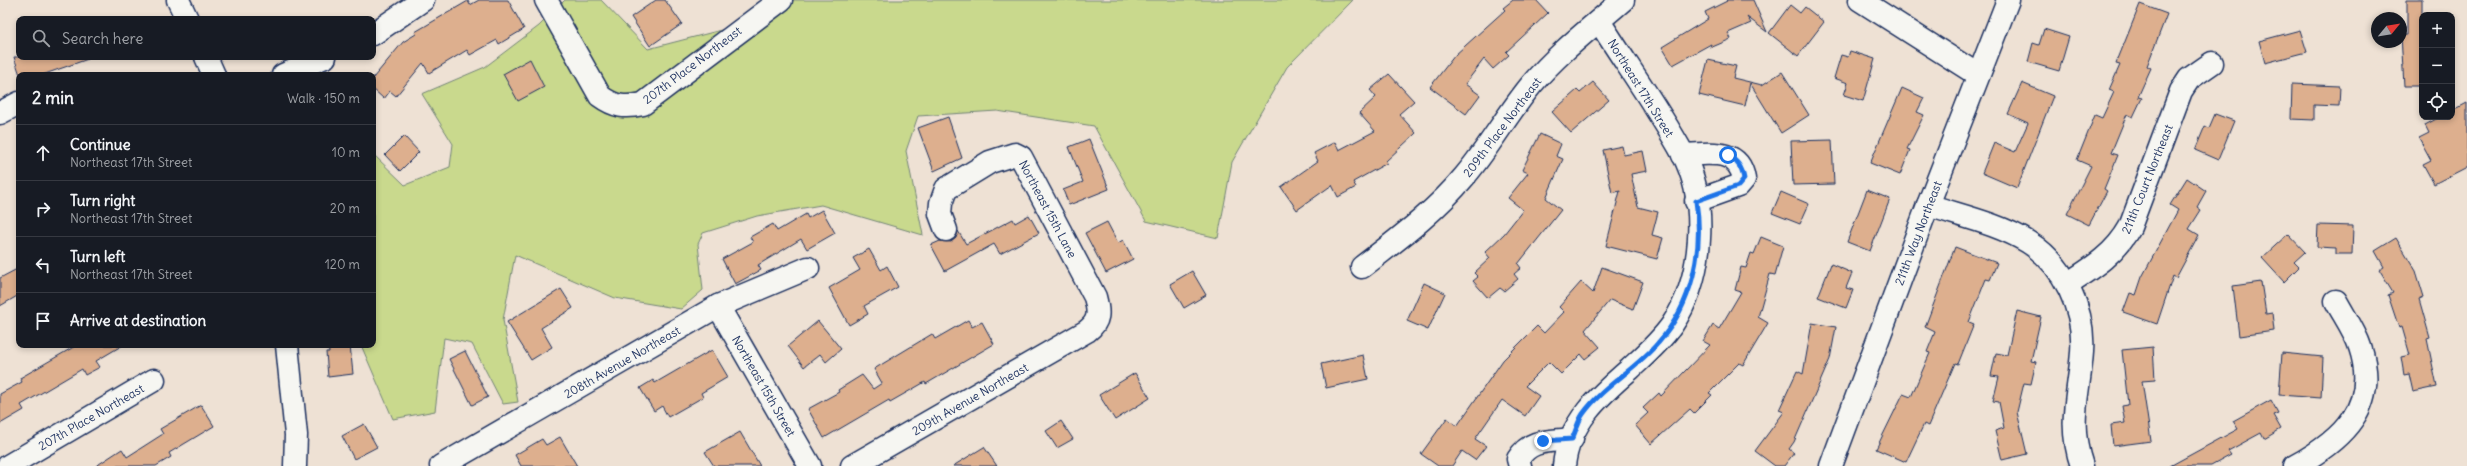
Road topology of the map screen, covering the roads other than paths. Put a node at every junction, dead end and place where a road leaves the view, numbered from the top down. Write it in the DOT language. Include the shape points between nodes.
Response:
graph roads {
  1 [pos="178,0"];
  2 [pos="423,0"];
  3 [pos="546,0"];
  4 [pos="780,0"];
  5 [pos="1623,0"];
  6 [pos="1860,0"];
  7 [pos="2008,0"];
  8 [pos="186,16"];
  9 [pos="1599,21"];
  10 [pos="376,32"];
  11 [pos="207,60"];
  12 [pos="318,60"];
  13 [pos="2212,63"];
  14 [pos="213,72"];
  15 [pos="290,72"];
  16 [pos="1978,75"];
  17 [pos="16,105"];
  18 [pos="0,113"];
  19 [pos="1683,155"];
  20 [pos="1696,201"];
  21 [pos="1928,205"];
  22 [pos="946,230"];
  23 [pos="1362,267"];
  24 [pos="808,268"];
  25 [pos="2067,284"];
  26 [pos="2336,301"];
  27 [pos="718,306"];
  28 [pos="1087,332"];
  29 [pos="287,348"];
  30 [pos="154,380"];
  31 [pos="1572,439"];
  32 [pos="8,466"];
  33 [pos="295,466"];
  34 [pos="441,466"];
  35 [pos="810,466"];
  36 [pos="852,466"];
  37 [pos="1520,466"];
  38 [pos="1564,466"];
  39 [pos="1831,466"];
  40 [pos="2082,466"];
  41 [pos="2295,466"];
  1 -- 8 [label="street"];
  2 -- 10 [label="street"];
  3 -- 4 [label="street, 207th Place Northeast" via="600,96 625,108 643,104"];
  5 -- 9 [label="street, 209th Place Northeast"];
  6 -- 16 [label="street"];
  7 -- 16 [label="street, 211th Way Northeast"];
  9 -- 19 [label="street, Northeast 17th Street"];
  9 -- 23 [label="street, 209th Place Northeast" via="1532,84 1486,150 1432,212"];
  11 -- 14 [label="street"];
  12 -- 15 [label="street"];
  13 -- 25 [label="street, 211th Court Northeast" via="2190,79 2181,91 2130,227 2122,241 2098,264"];
  16 -- 21 [label="street, 211th Way Northeast"];
  17 -- 18 [label="street"];
  19 -- 20 [label="street, Northeast 17th Street" via="1694,184"];
  19 -- 20 [label="street" via="1728,155 1737,161 1742,170 1744,179 1738,186"];
  20 -- 31 [label="street, Northeast 17th Street" via="1699,219 1696,263 1688,297 1658,344 1600,395 1583,414"];
  21 -- 25 [label="street" via="2029,242 2047,257"];
  21 -- 39 [label="street, 211th Way Northeast"];
  22 -- 28 [label="street, Northeast 15th Lane" via="940,214 946,189 990,162 1007,155 1015,154 1021,157 1095,297 1098,319 1095,326"];
  24 -- 27 [label="street, 208th Avenue Northeast"];
  25 -- 40 [label="street" via="2082,328 2082,352 2073,421"];
  26 -- 41 [label="street" via="2360,347 2366,388 2356,414 2346,429 2332,442"];
  27 -- 34 [label="street, 208th Avenue Northeast"];
  27 -- 35 [label="street, Northeast 15th Street"];
  28 -- 36 [label="street, 209th Avenue Northeast"];
  29 -- 33 [label="street" via="296,435"];
  30 -- 32 [label="street, 207th Place Northeast"];
  31 -- 37 [label="street" via="1533,444 1518,459"];
  31 -- 38 [label="street, Northeast 17th Street"];
}
